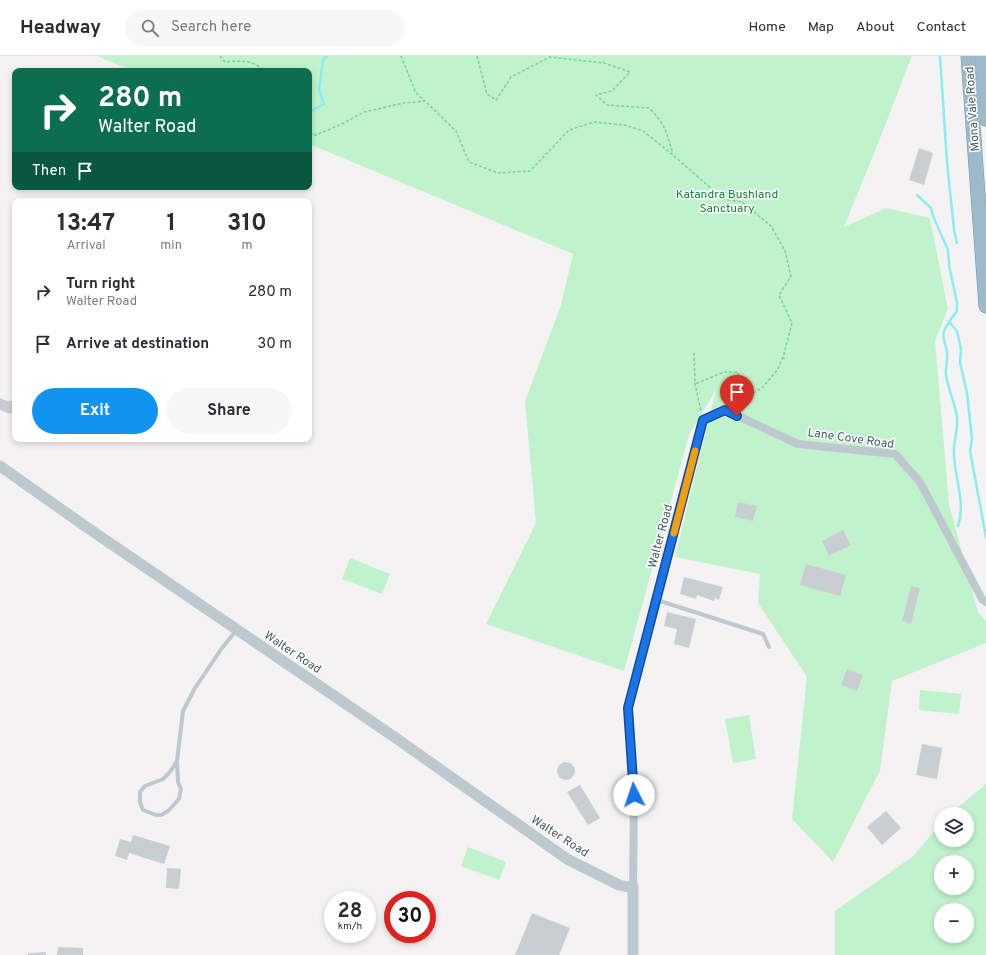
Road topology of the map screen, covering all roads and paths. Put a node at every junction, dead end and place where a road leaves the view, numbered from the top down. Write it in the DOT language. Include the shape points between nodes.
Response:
graph roads {
  1 [pos="220,56"];
  2 [pos="401,56"];
  3 [pos="477,56"];
  4 [pos="968,56"];
  5 [pos="982,56"];
  6 [pos="262,68"];
  7 [pos="425,101"];
  8 [pos="986,119"];
  9 [pos="312,134"];
  10 [pos="673,155"];
  11 [pos="986,306"];
  12 [pos="694,353"];
  13 [pos="782,358"];
  14 [pos="787,359"];
  15 [pos="695,384"];
  16 [pos="703,420"];
  17 [pos="0,466"];
  18 [pos="657,600"];
  19 [pos="986,602"];
  20 [pos="237,630"];
  21 [pos="769,647"];
  22 [pos="177,762"];
  23 [pos="633,886"];
  24 [pos="633,955"];
  1 -- 6 [label="path" via="224,62 246,60"];
  2 -- 7 [label="path" via="416,93"];
  3 -- 10 [label="path" via="487,94 496,100 511,77 550,58 604,63 630,72 612,91 596,95 607,105 649,108 665,128"];
  4 -- 11 [label="highway, Mona Vale Road"];
  5 -- 8 [label="highway, Mona Vale Road"];
  7 -- 9 [label="path" via="364,112 340,125 313,136"];
  7 -- 10 [label="path" via="456,131 469,162 498,173 530,172 569,130 594,122 625,125 642,131"];
  10 -- 13 [label="path" via="723,199 742,202 760,216 771,226 785,251 791,276 779,295 792,323"];
  12 -- 15 [label="path"];
  13 -- 14 [label="path"];
  13 -- 15 [label="path" via="778,369 764,387 752,394 740,388 738,372 724,372"];
  15 -- 16 [label="path"];
  16 -- 18 [label="street, Walter Road"];
  16 -- 19 [label="street, Lane Cove Road" via="725,410 798,444 896,454 920,482 982,599"];
  17 -- 20 [label="street, Walter Road"];
  18 -- 21 [label="lane" via="763,634"];
  18 -- 23 [label="street, Walter Road" via="628,708 634,795"];
  20 -- 22 [label="lane" via="195,688 184,711"];
  20 -- 23 [label="street, Walter Road" via="567,859 619,885"];
  22 -- 22 [label="lane" via="180,799 161,815 156,816 143,810 140,792 145,786 163,779"];
  23 -- 24 [label="street"];
}
